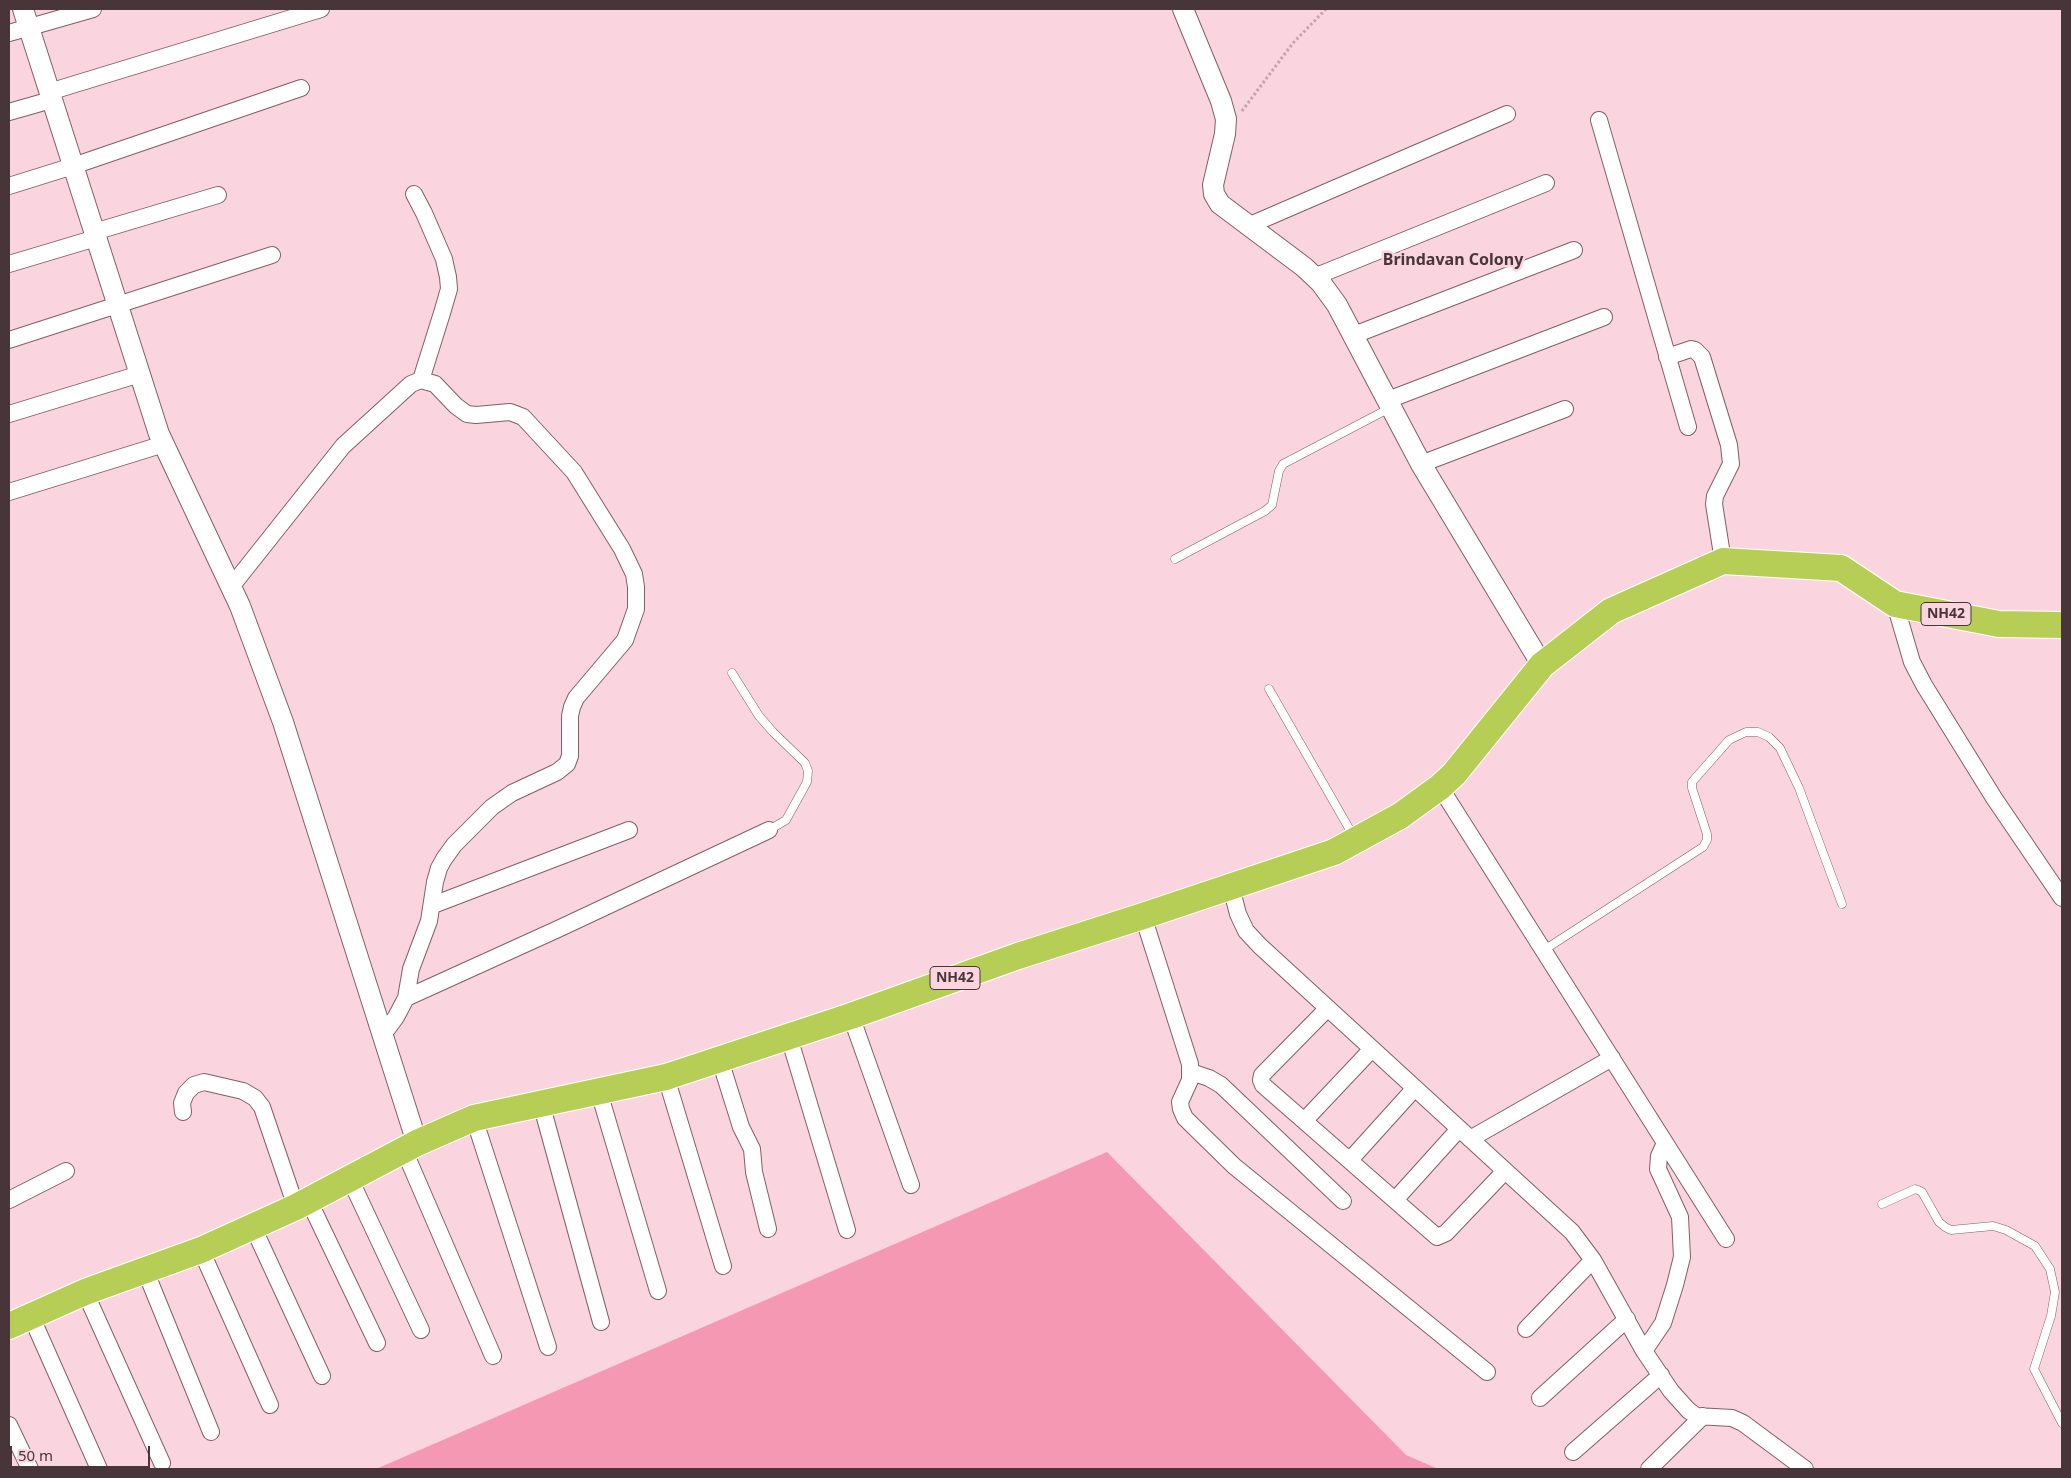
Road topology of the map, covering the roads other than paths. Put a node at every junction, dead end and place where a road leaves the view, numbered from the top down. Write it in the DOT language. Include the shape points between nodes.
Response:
graph roads {
  1 [pos="94,9"];
  2 [pos="322,9"];
  3 [pos="1183,9"];
  4 [pos="26,18"];
  5 [pos="9,33"];
  6 [pos="301,88"];
  7 [pos="50,96"];
  8 [pos="9,112"];
  9 [pos="1507,114"];
  10 [pos="1599,120"];
  11 [pos="73,166"];
  12 [pos="1546,183"];
  13 [pos="9,186"];
  14 [pos="414,194"];
  15 [pos="218,195"];
  16 [pos="1250,225"];
  17 [pos="95,235"];
  18 [pos="1574,250"];
  19 [pos="272,255"];
  20 [pos="9,264"];
  21 [pos="1314,277"];
  22 [pos="118,306"];
  23 [pos="1604,317"];
  24 [pos="1354,335"];
  25 [pos="9,340"];
  26 [pos="1667,357"];
  27 [pos="140,374"];
  28 [pos="420,380"];
  29 [pos="1390,404"];
  30 [pos="1565,408"];
  31 [pos="9,414"];
  32 [pos="1688,427"];
  33 [pos="164,444"];
  34 [pos="1421,464"];
  35 [pos="9,492"];
  36 [pos="1175,559"];
  37 [pos="1723,561"];
  38 [pos="231,587"];
  39 [pos="1895,604"];
  40 [pos="2062,625"];
  41 [pos="1542,665"];
  42 [pos="732,673"];
  43 [pos="1269,689"];
  44 [pos="1440,787"];
  45 [pos="630,830"];
  46 [pos="769,830"];
  47 [pos="1356,840"];
  48 [pos="1231,887"];
  49 [pos="2062,898"];
  50 [pos="1842,904"];
  51 [pos="433,905"];
  52 [pos="1143,916"];
  53 [pos="1544,950"];
  54 [pos="406,998"];
  55 [pos="1328,1008"];
  56 [pos="851,1016"];
  57 [pos="382,1033"];
  58 [pos="788,1037"];
  59 [pos="1372,1049"];
  60 [pos="1612,1058"];
  61 [pos="720,1060"];
  62 [pos="1191,1072"];
  63 [pos="666,1077"];
  64 [pos="1415,1088"];
  65 [pos="599,1092"];
  66 [pos="541,1103"];
  67 [pos="183,1112"];
  68 [pos="474,1118"];
  69 [pos="1305,1120"];
  70 [pos="1465,1134"];
  71 [pos="1665,1143"];
  72 [pos="411,1147"];
  73 [pos="1350,1160"];
  74 [pos="66,1171"];
  75 [pos="1505,1171"];
  76 [pos="350,1179"];
  77 [pos="911,1185"];
  78 [pos="9,1200"];
  79 [pos="1395,1200"];
  80 [pos="1343,1201"];
  81 [pos="302,1204"];
  82 [pos="1882,1204"];
  83 [pos="253,1227"];
  84 [pos="768,1229"];
  85 [pos="847,1230"];
  86 [pos="1726,1239"];
  87 [pos="201,1250"];
  88 [pos="1593,1260"];
  89 [pos="723,1266"];
  90 [pos="145,1270"];
  91 [pos="658,1291"];
  92 [pos="85,1292"];
  93 [pos="1627,1319"];
  94 [pos="20,1321"];
  95 [pos="601,1322"];
  96 [pos="1526,1329"];
  97 [pos="422,1330"];
  98 [pos="377,1343"];
  99 [pos="548,1347"];
  100 [pos="1644,1351"];
  101 [pos="493,1356"];
  102 [pos="1487,1372"];
  103 [pos="1660,1375"];
  104 [pos="322,1376"];
  105 [pos="1540,1398"];
  106 [pos="270,1406"];
  107 [pos="1703,1416"];
  108 [pos="2062,1422"];
  109 [pos="9,1425"];
  110 [pos="212,1432"];
  111 [pos="1573,1452"];
  112 [pos="162,1464"];
  113 [pos="30,1469"];
  114 [pos="99,1469"];
  115 [pos="1649,1469"];
  116 [pos="1805,1469"];
  1 -- 4 [label="street"];
  2 -- 7 [label="street"];
  3 -- 16 [label="street" via="1226,119 1214,194 1220,204"];
  4 -- 5 [label="street"];
  4 -- 7 [label="street"];
  6 -- 11 [label="street"];
  7 -- 8 [label="street"];
  7 -- 11 [label="street"];
  9 -- 16 [label="street"];
  10 -- 26 [label="street"];
  11 -- 13 [label="street"];
  11 -- 17 [label="street"];
  12 -- 21 [label="street"];
  14 -- 28 [label="street" via="444,259 449,289"];
  15 -- 17 [label="street"];
  16 -- 21 [label="street"];
  17 -- 20 [label="street"];
  17 -- 22 [label="street"];
  18 -- 24 [label="street"];
  19 -- 22 [label="street"];
  21 -- 24 [label="street" via="1338,305"];
  22 -- 25 [label="street"];
  22 -- 27 [label="street"];
  23 -- 29 [label="street"];
  24 -- 29 [label="street"];
  26 -- 32 [label="street"];
  26 -- 37 [label="street" via="1691,349 1702,358 1729,445 1731,464 1714,504"];
  27 -- 31 [label="street"];
  27 -- 33 [label="street"];
  28 -- 38 [label="street" via="411,384 343,446"];
  28 -- 51 [label="street" via="435,384 467,414 510,412 523,417 574,472 629,561 636,587 636,609 625,640 572,707 570,756 566,764 492,807 454,845 438,868"];
  29 -- 34 [label="street"];
  29 -- 36 [label="lane" via="1283,464 1272,505 1266,511"];
  30 -- 34 [label="street"];
  33 -- 35 [label="street"];
  33 -- 38 [label="street"];
  34 -- 41 [label="street"];
  37 -- 39 [label="highway, NH42" via="1841,568"];
  37 -- 41 [label="highway, NH42" via="1611,611"];
  38 -- 57 [label="street" via="283,722"];
  39 -- 40 [label="highway, NH42" via="1999,624"];
  39 -- 49 [label="street" via="1912,662 1924,685 1994,798"];
  41 -- 44 [label="highway, NH42"];
  42 -- 46 [label="lane" via="759,716 805,763 808,771 807,782 786,820"];
  43 -- 47 [label="lane"];
  44 -- 47 [label="highway, NH42" via="1400,816"];
  44 -- 53 [label="street"];
  45 -- 51 [label="street"];
  46 -- 54 [label="street"];
  47 -- 48 [label="highway, NH42" via="1334,852"];
  48 -- 52 [label="highway, NH42"];
  48 -- 55 [label="street" via="1246,931"];
  50 -- 53 [label="lane" via="1799,788 1780,748 1770,737 1746,732 1729,740 1692,782 1708,834 1703,847"];
  51 -- 54 [label="street" via="411,969"];
  52 -- 56 [label="highway, NH42" via="1018,956"];
  52 -- 62 [label="street"];
  53 -- 60 [label="street"];
  54 -- 57 [label="street" via="396,1018"];
  55 -- 59 [label="street"];
  55 -- 69 [label="street" via="1262,1074 1263,1085"];
  56 -- 58 [label="highway, NH42"];
  56 -- 77 [label="street"];
  57 -- 72 [label="street"];
  58 -- 61 [label="highway, NH42"];
  58 -- 85 [label="street"];
  59 -- 64 [label="street"];
  59 -- 69 [label="street"];
  60 -- 70 [label="street"];
  60 -- 71 [label="street"];
  61 -- 63 [label="highway, NH42"];
  61 -- 84 [label="street" via="741,1127 752,1149 754,1172"];
  62 -- 80 [label="street" via="1221,1085"];
  62 -- 102 [label="street" via="1180,1102 1185,1118 1234,1166"];
  63 -- 65 [label="highway, NH42"];
  63 -- 89 [label="street"];
  64 -- 70 [label="street"];
  64 -- 73 [label="street"];
  65 -- 66 [label="highway, NH42"];
  65 -- 91 [label="street"];
  66 -- 68 [label="highway, NH42"];
  66 -- 95 [label="street"];
  67 -- 81 [label="street" via="186,1093 204,1082 255,1098"];
  68 -- 72 [label="highway, NH42"];
  68 -- 99 [label="street"];
  69 -- 73 [label="street"];
  70 -- 75 [label="street"];
  70 -- 79 [label="street"];
  71 -- 86 [label="street"];
  71 -- 100 [label="street" via="1658,1169 1680,1217 1682,1257 1663,1323"];
  72 -- 76 [label="highway, NH42"];
  72 -- 101 [label="street"];
  73 -- 79 [label="street"];
  74 -- 78 [label="street"];
  75 -- 79 [label="street" via="1440,1237 1434,1236"];
  75 -- 88 [label="street" via="1572,1232"];
  76 -- 81 [label="highway, NH42"];
  76 -- 97 [label="street"];
  81 -- 83 [label="highway, NH42"];
  81 -- 98 [label="street"];
  82 -- 108 [label="lane" via="1915,1189 1922,1192 1939,1222 1951,1230 1993,1226 2035,1246 2050,1269 2055,1292 2034,1369"];
  83 -- 87 [label="highway, NH42"];
  83 -- 104 [label="street"];
  87 -- 90 [label="highway, NH42"];
  87 -- 106 [label="street"];
  88 -- 93 [label="street"];
  88 -- 96 [label="street"];
  90 -- 92 [label="highway, NH42"];
  90 -- 110 [label="street"];
  92 -- 94 [label="highway, NH42"];
  92 -- 112 [label="street"];
  93 -- 100 [label="street"];
  93 -- 105 [label="street"];
  94 -- 114 [label="street"];
  100 -- 103 [label="street"];
  103 -- 107 [label="street" via="1688,1410 1696,1416"];
  103 -- 111 [label="street"];
  107 -- 115 [label="street"];
  107 -- 116 [label="street" via="1732,1418 1742,1423"];
  109 -- 113 [label="street"];
}
